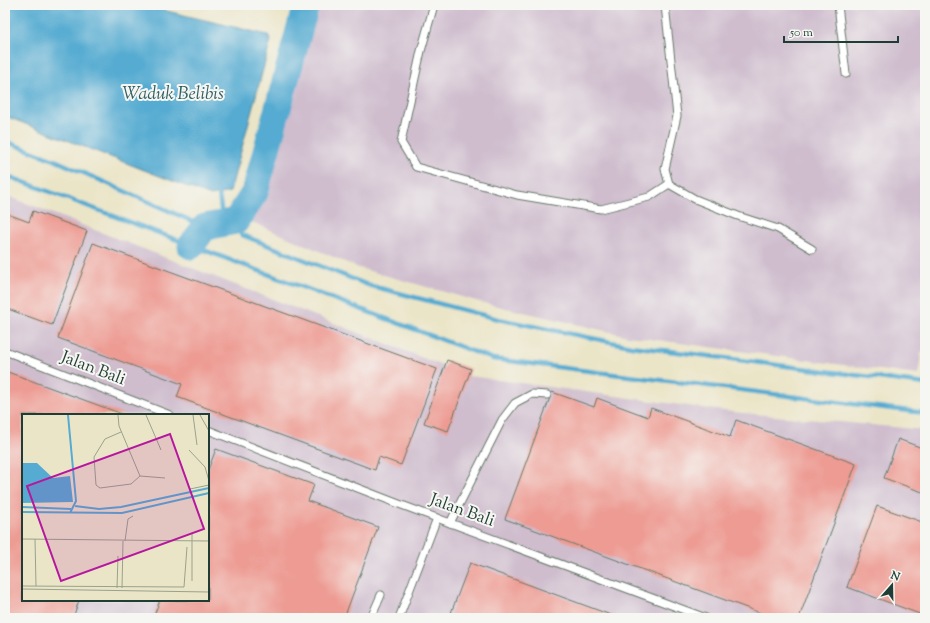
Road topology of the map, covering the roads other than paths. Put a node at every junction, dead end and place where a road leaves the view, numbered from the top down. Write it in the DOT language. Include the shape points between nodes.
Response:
graph roads {
  1 [pos="434,5"];
  2 [pos="665,5"];
  3 [pos="838,5"];
  4 [pos="846,74"];
  5 [pos="669,184"];
  6 [pos="812,249"];
  7 [pos="5,351"];
  8 [pos="546,395"];
  9 [pos="167,414"];
  10 [pos="209,430"];
  11 [pos="437,518"];
  12 [pos="450,523"];
  13 [pos="381,595"];
  14 [pos="371,618"];
  15 [pos="399,618"];
  16 [pos="706,618"];
  1 -- 5 [label="lane" via="401,142 416,167 516,195 601,209 649,197"];
  2 -- 5 [label="lane" via="677,116 665,169"];
  3 -- 4 [label="lane"];
  5 -- 6 [label="lane" via="695,199 778,228"];
  7 -- 9 [label="lane, Jalan Bali"];
  8 -- 12 [label="lane" via="532,394 515,403 502,420"];
  10 -- 11 [label="lane, Jalan Bali"];
  11 -- 12 [label="lane, Jalan Bali"];
  11 -- 15 [label="lane"];
  12 -- 16 [label="lane, Jalan Bali"];
  13 -- 14 [label="lane"];
}
